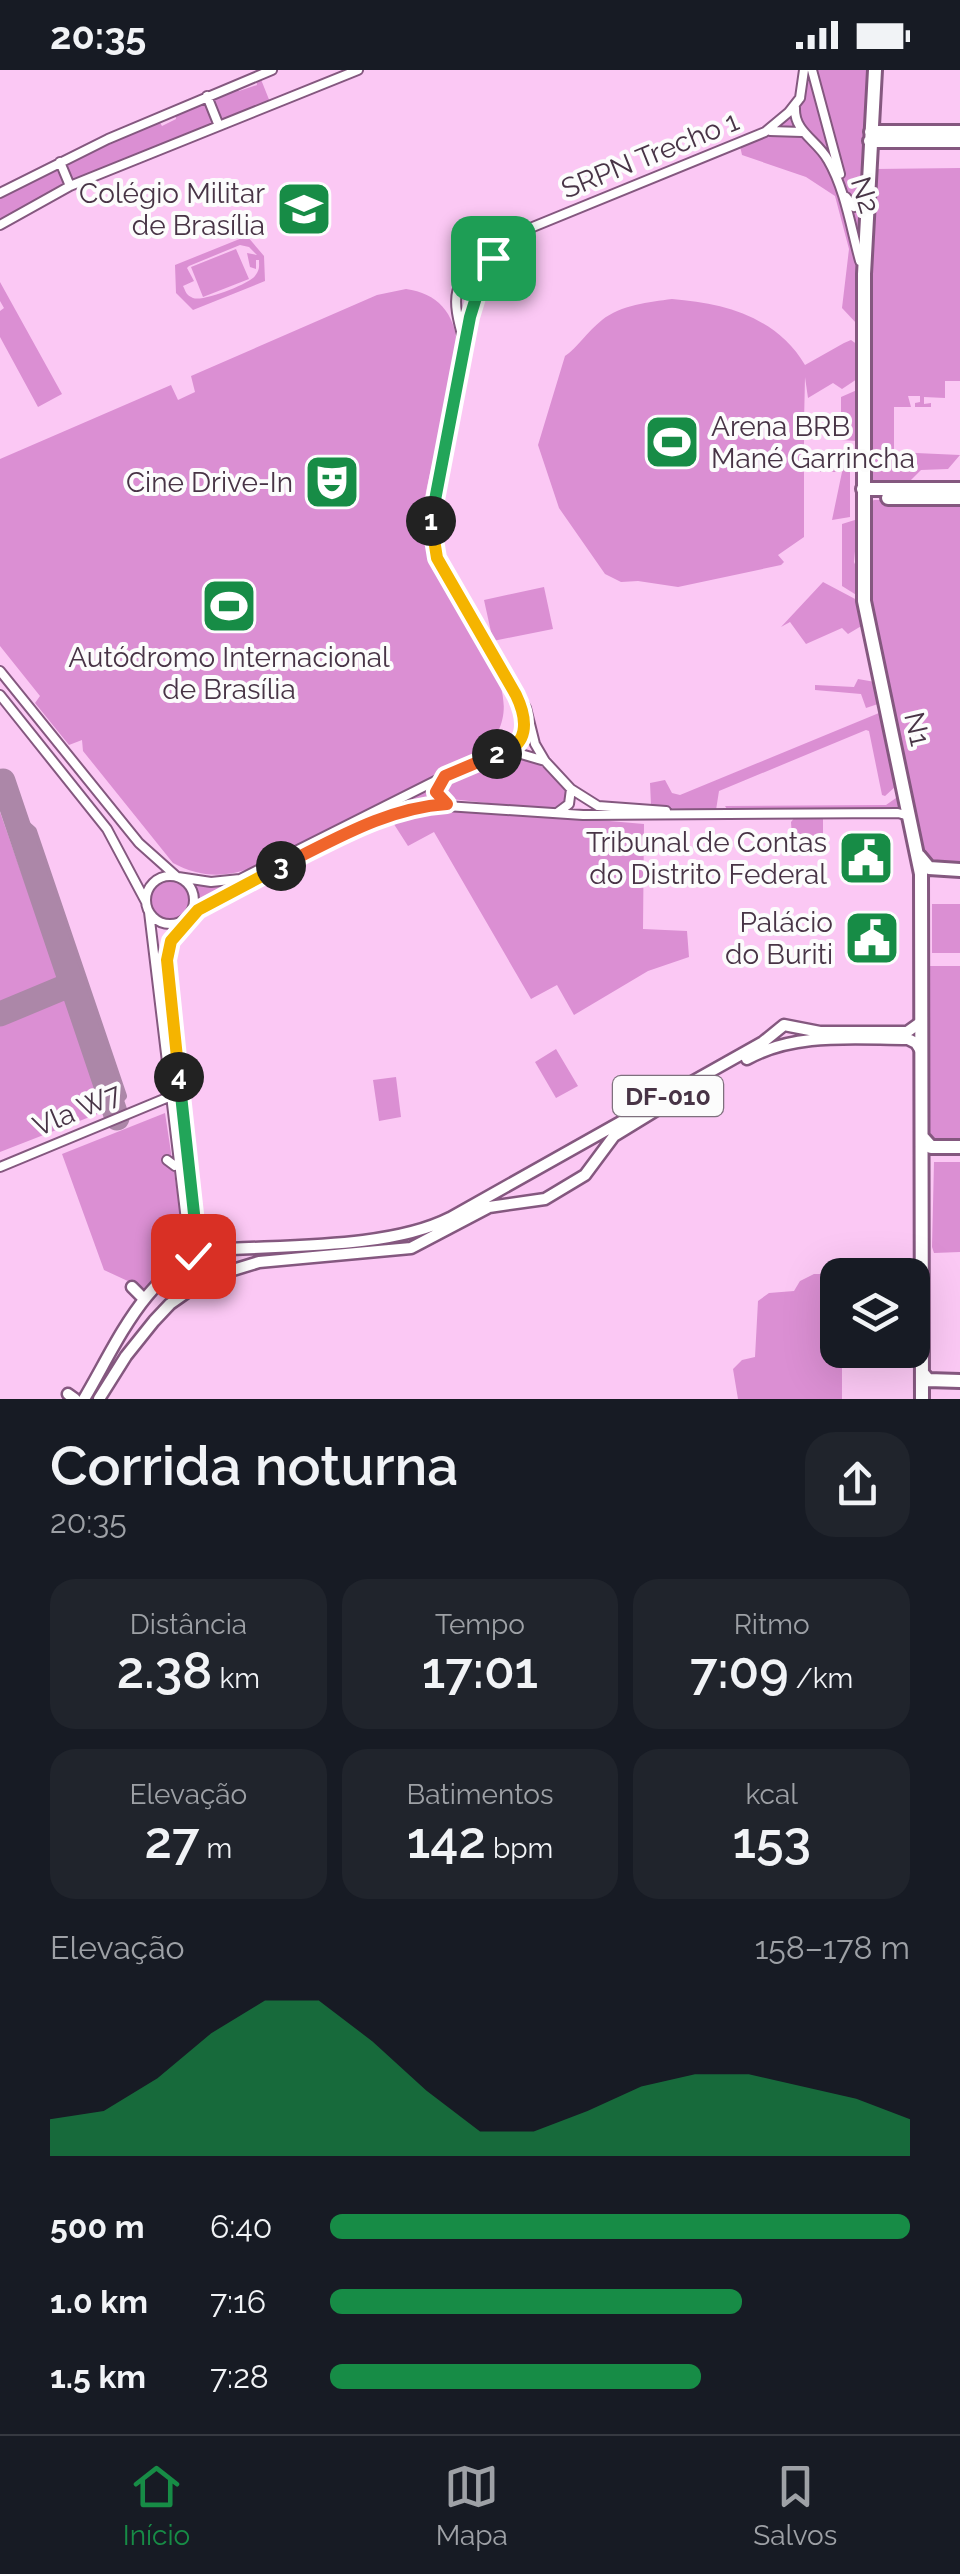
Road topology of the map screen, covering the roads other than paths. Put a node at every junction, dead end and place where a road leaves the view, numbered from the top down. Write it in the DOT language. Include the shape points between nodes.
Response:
graph roads {
  1 [pos="272,70"];
  2 [pos="358,70"];
  3 [pos="804,70"];
  4 [pos="812,70"];
  5 [pos="874,70"];
  6 [pos="207,96"];
  7 [pos="798,101"];
  8 [pos="820,106"];
  9 [pos="825,122"];
  10 [pos="219,126"];
  11 [pos="765,132"];
  12 [pos="960,132"];
  13 [pos="805,134"];
  14 [pos="870,136"];
  15 [pos="960,141"];
  16 [pos="60,162"];
  17 [pos="70,186"];
  18 [pos="0,192"];
  19 [pos="867,197"];
  20 [pos="0,225"];
  21 [pos="500,250"];
  22 [pos="464,272"];
  23 [pos="864,274"];
  24 [pos="482,278"];
  25 [pos="455,313"];
  26 [pos="470,317"];
  27 [pos="464,344"];
  28 [pos="960,488"];
  29 [pos="863,493"];
  30 [pos="889,493"];
  31 [pos="960,498"];
  32 [pos="0,671"];
  33 [pos="0,695"];
  34 [pos="516,695"];
  35 [pos="48,730"];
  36 [pos="37,741"];
  37 [pos="505,752"];
  38 [pos="545,762"];
  39 [pos="445,776"];
  40 [pos="570,790"];
  41 [pos="447,804"];
  42 [pos="905,813"];
  43 [pos="553,814"];
  44 [pos="700,814"];
  45 [pos="917,853"];
  46 [pos="161,865"];
  47 [pos="960,873"];
  48 [pos="134,874"];
  49 [pos="177,877"];
  50 [pos="211,882"];
  51 [pos="922,884"];
  52 [pos="146,902"];
  53 [pos="149,912"];
  54 [pos="194,912"];
  55 [pos="181,922"];
  56 [pos="154,934"];
  57 [pos="171,941"];
  58 [pos="921,1022"];
  59 [pos="794,1026"];
  60 [pos="791,1042"];
  61 [pos="921,1052"];
  62 [pos="172,1095"];
  63 [pos="922,1137"];
  64 [pos="590,1140"];
  65 [pos="602,1150"];
  66 [pos="960,1151"];
  67 [pos="166,1160"];
  68 [pos="922,1161"];
  69 [pos="181,1163"];
  70 [pos="0,1167"];
  71 [pos="507,1186"];
  72 [pos="510,1203"];
  73 [pos="383,1238"];
  74 [pos="319,1243"];
  75 [pos="233,1248"];
  76 [pos="214,1250"];
  77 [pos="382,1252"];
  78 [pos="313,1258"];
  79 [pos="234,1268"];
  80 [pos="171,1273"];
  81 [pos="132,1287"];
  82 [pos="143,1301"];
  83 [pos="154,1320"];
  84 [pos="101,1371"];
  85 [pos="922,1373"];
  86 [pos="112,1379"];
  87 [pos="960,1385"];
  88 [pos="922,1398"];
  89 [pos="84,1399"];
  90 [pos="100,1399"];
  1 -- 6 [label="main road"];
  2 -- 10 [label="main road"];
  3 -- 7 [label="main road"];
  4 -- 8 [label="main road"];
  5 -- 14 [label="highway, N1"];
  6 -- 10 [label="main road"];
  6 -- 16 [label="main road"];
  7 -- 8 [label="main road" via="810,96"];
  7 -- 11 [label="main road, SRPN Trecho 1"];
  7 -- 13 [label="main road" via="796,121"];
  8 -- 9 [label="main road"];
  9 -- 13 [label="main road" via="819,134"];
  9 -- 19 [label="main road, N2" via="847,200 854,207"];
  10 -- 17 [label="main road"];
  11 -- 13 [label="main road, SRPN Trecho 1"];
  11 -- 21 [label="main road, SRPN Trecho 1" via="523,231"];
  12 -- 14 [label="highway"];
  13 -- 23 [label="main road, N2" via="835,172"];
  14 -- 15 [label="highway"];
  14 -- 19 [label="highway, N1"];
  16 -- 17 [label="main road"];
  16 -- 18 [label="main road"];
  17 -- 20 [label="main road"];
  19 -- 23 [label="highway, N1"];
  21 -- 22 [label="main road"];
  21 -- 24 [label="main road, SRPN Trecho 1"];
  22 -- 24 [label="main road"];
  22 -- 25 [label="main road"];
  23 -- 29 [label="highway, N1"];
  24 -- 26 [label="main road, SRPN Trecho 1"];
  25 -- 26 [label="main road"];
  25 -- 27 [label="main road"];
  26 -- 27 [label="main road, SRPN Trecho 1"];
  27 -- 34 [label="main road, SRPN Trecho 1" via="432,502 432,541"];
  28 -- 30 [label="highway"];
  29 -- 30 [label="highway"];
  29 -- 42 [label="highway, N1" via="864,601"];
  30 -- 31 [label="highway"];
  32 -- 35 [label="main road"];
  33 -- 36 [label="main road"];
  34 -- 37 [label="main road, SRPN Trecho 1" via="526,726"];
  34 -- 38 [label="main road, SRPN Trecho 1"];
  35 -- 36 [label="main road" via="46,740"];
  35 -- 46 [label="main road"];
  36 -- 48 [label="main road" via="108,829"];
  37 -- 38 [label="main road"];
  37 -- 39 [label="main road"];
  38 -- 40 [label="main road"];
  39 -- 41 [label="main road" via="436,792"];
  39 -- 50 [label="main road" via="254,874"];
  40 -- 43 [label="main road" via="566,808"];
  40 -- 44 [label="main road" via="606,808"];
  41 -- 43 [label="main road"];
  41 -- 54 [label="main road" via="363,825"];
  42 -- 44 [label="main road"];
  42 -- 45 [label="highway, N1"];
  43 -- 44 [label="main road"];
  45 -- 47 [label="highway" via="929,868"];
  45 -- 51 [label="highway, N1"];
  46 -- 49 [label="main road"];
  46 -- 50 [label="main road"];
  47 -- 51 [label="highway"];
  48 -- 52 [label="main road"];
  48 -- 56 [label="main road"];
  49 -- 50 [label="main road"];
  49 -- 52 [label="main road" via="154,881"];
  49 -- 54 [label="main road" via="192,890"];
  51 -- 58 [label="highway, N1"];
  52 -- 53 [label="main road"];
  53 -- 55 [label="main road" via="163,924"];
  53 -- 56 [label="main road"];
  54 -- 55 [label="main road"];
  54 -- 57 [label="main road"];
  55 -- 57 [label="main road"];
  56 -- 62 [label="main road"];
  57 -- 62 [label="main road"];
  58 -- 59 [label="main road" via="907,1032"];
  58 -- 61 [label="highway, N1"];
  59 -- 60 [label="main road" via="798,1033"];
  59 -- 64 [label="main road, DF-010" via="784,1025"];
  60 -- 61 [label="main road, DF-010" via="908,1039"];
  60 -- 65 [label="main road, DF-010" via="670,1102"];
  61 -- 63 [label="highway, N1"];
  62 -- 69 [label="main road"];
  62 -- 70 [label="main road, Vla W7"];
  62 -- 76 [label="main road" via="196,1232"];
  63 -- 66 [label="highway" via="928,1146"];
  63 -- 68 [label="highway, N1"];
  64 -- 65 [label="main road" via="590,1150"];
  64 -- 71 [label="main road, DF-010"];
  65 -- 72 [label="main road, DF-010" via="578,1181 538,1201"];
  66 -- 68 [label="highway"];
  67 -- 69 [label="main road"];
  68 -- 85 [label="highway, N1"];
  69 -- 80 [label="main road" via="188,1238"];
  71 -- 72 [label="main road" via="517,1194"];
  71 -- 73 [label="main road, DF-010" via="434,1226"];
  72 -- 77 [label="main road, DF-010" via="410,1248"];
  73 -- 74 [label="main road, DF-010"];
  73 -- 77 [label="main road"];
  74 -- 75 [label="main road, DF-010"];
  74 -- 78 [label="main road"];
  75 -- 76 [label="main road, DF-010"];
  75 -- 79 [label="main road" via="243,1256"];
  76 -- 80 [label="main road, DF-010"];
  77 -- 78 [label="main road, DF-010"];
  78 -- 79 [label="main road, DF-010"];
  79 -- 83 [label="main road, DF-010" via="194,1286"];
  80 -- 82 [label="main road, DF-010"];
  81 -- 82 [label="main road"];
  82 -- 83 [label="main road" via="142,1318"];
  82 -- 84 [label="main road, DF-010"];
  83 -- 86 [label="main road, DF-010"];
  84 -- 86 [label="main road" via="108,1369"];
  84 -- 89 [label="main road, DF-010"];
  85 -- 87 [label="highway"];
  85 -- 88 [label="highway, N1"];
  86 -- 90 [label="main road, DF-010"];
  87 -- 88 [label="highway"];
}
